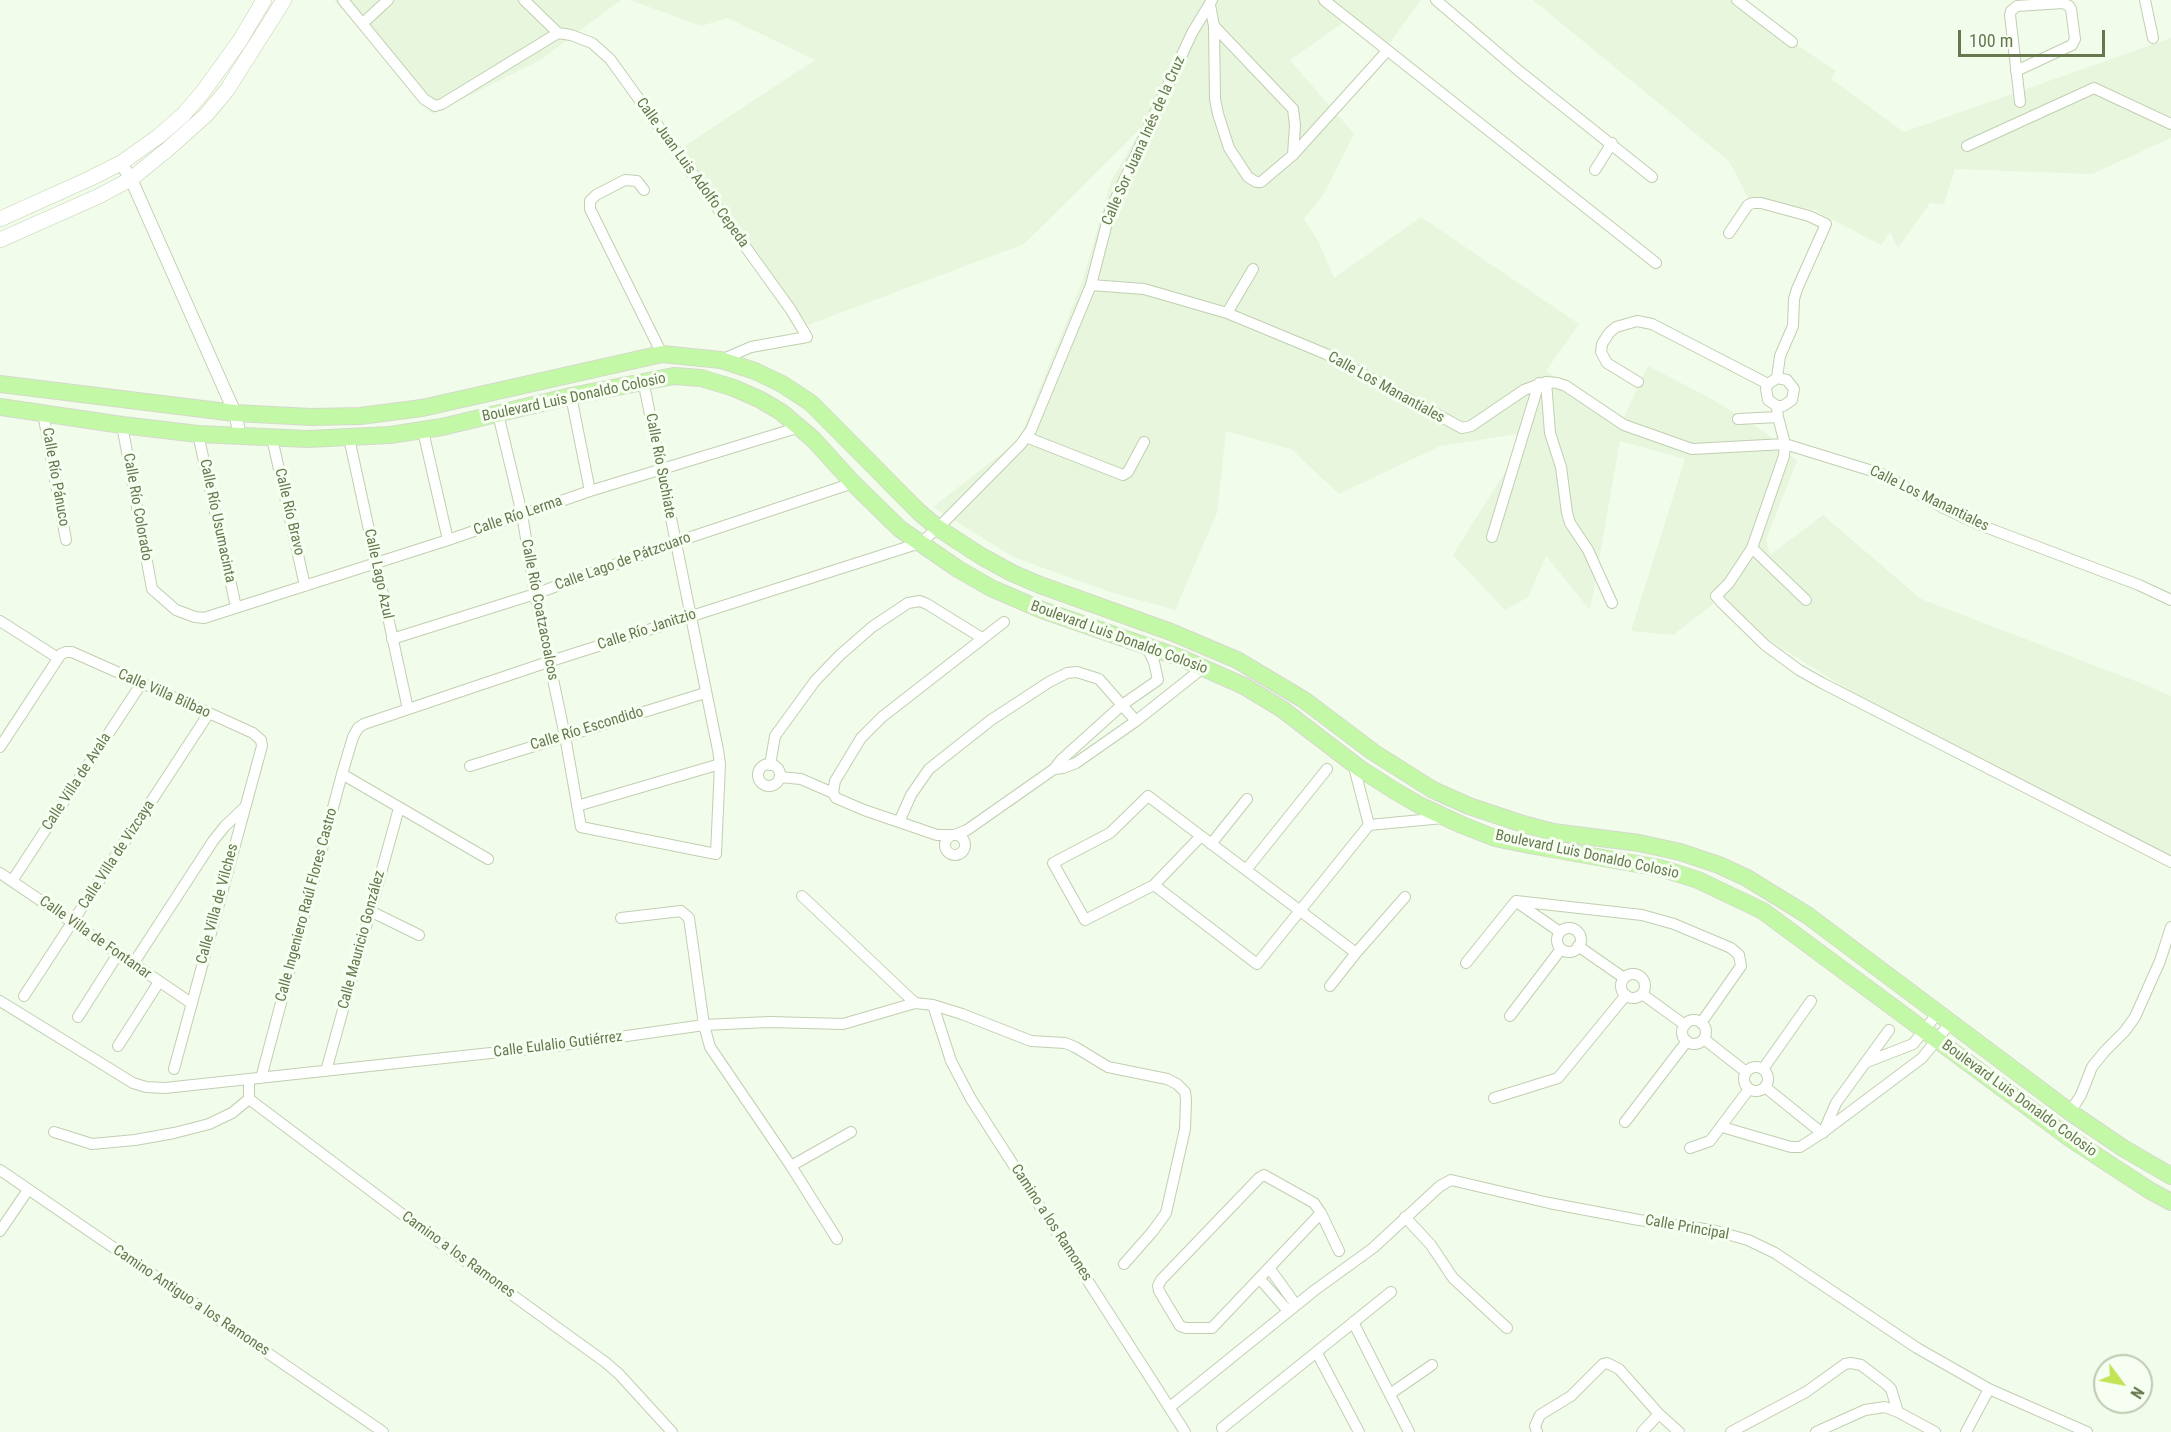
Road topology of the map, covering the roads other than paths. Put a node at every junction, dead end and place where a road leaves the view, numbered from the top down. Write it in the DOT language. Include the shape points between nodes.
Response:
graph roads {
  1 [pos="264,0"];
  2 [pos="284,0"];
  3 [pos="343,0"];
  4 [pos="388,0"];
  5 [pos="524,0"];
  6 [pos="1324,0"];
  7 [pos="1436,0"];
  8 [pos="1737,0"];
  9 [pos="2145,0"];
  10 [pos="1211,2"];
  11 [pos="2048,2"];
  12 [pos="363,23"];
  13 [pos="1214,26"];
  14 [pos="558,33"];
  15 [pos="2153,38"];
  16 [pos="1792,42"];
  17 [pos="1388,51"];
  18 [pos="2016,71"];
  19 [pos="2020,102"];
  20 [pos="2171,124"];
  21 [pos="1612,143"];
  22 [pos="1967,146"];
  23 [pos="1293,155"];
  24 [pos="121,163"];
  25 [pos="1595,170"];
  26 [pos="1652,177"];
  27 [pos="130,178"];
  28 [pos="644,190"];
  29 [pos="0,219"];
  30 [pos="1729,233"];
  31 [pos="0,240"];
  32 [pos="1656,263"];
  33 [pos="1253,269"];
  34 [pos="1090,285"];
  35 [pos="1227,313"];
  36 [pos="662,354"];
  37 [pos="721,360"];
  38 [pos="643,380"];
  39 [pos="1772,381"];
  40 [pos="1542,382"];
  41 [pos="1638,382"];
  42 [pos="0,384"];
  43 [pos="572,396"];
  44 [pos="1777,406"];
  45 [pos="0,407"];
  46 [pos="43,413"];
  47 [pos="235,413"];
  48 [pos="498,414"];
  49 [pos="1778,417"];
  50 [pos="1738,419"];
  51 [pos="122,425"];
  52 [pos="800,427"];
  53 [pos="423,430"];
  54 [pos="198,434"];
  55 [pos="240,436"];
  56 [pos="1026,437"];
  57 [pos="272,438"];
  58 [pos="349,438"];
  59 [pos="1144,442"];
  60 [pos="1785,444"];
  61 [pos="661,469"];
  62 [pos="853,483"];
  63 [pos="590,491"];
  64 [pos="522,514"];
  65 [pos="938,528"];
  66 [pos="1492,537"];
  67 [pos="66,540"];
  68 [pos="448,540"];
  69 [pos="676,542"];
  70 [pos="920,543"];
  71 [pos="1752,548"];
  72 [pos="376,563"];
  73 [pos="305,586"];
  74 [pos="152,590"];
  75 [pos="535,594"];
  76 [pos="1806,600"];
  77 [pos="2171,600"];
  78 [pos="1612,603"];
  79 [pos="236,607"];
  80 [pos="691,616"];
  81 [pos="0,621"];
  82 [pos="1004,622"];
  83 [pos="982,638"];
  84 [pos="392,639"];
  85 [pos="1146,646"];
  86 [pos="62,655"];
  87 [pos="548,662"];
  88 [pos="1204,667"];
  89 [pos="1158,680"];
  90 [pos="141,684"];
  91 [pos="705,693"];
  92 [pos="1169,695"];
  93 [pos="1122,705"];
  94 [pos="408,709"];
  95 [pos="209,713"];
  96 [pos="1136,721"];
  97 [pos="356,732"];
  98 [pos="565,736"];
  99 [pos="261,740"];
  100 [pos="0,747"];
  101 [pos="1353,762"];
  102 [pos="720,764"];
  103 [pos="770,765"];
  104 [pos="470,766"];
  105 [pos="1054,769"];
  106 [pos="1327,769"];
  107 [pos="342,774"];
  108 [pos="780,777"];
  109 [pos="833,793"];
  110 [pos="1247,799"];
  111 [pos="577,806"];
  112 [pos="244,808"];
  113 [pos="399,808"];
  114 [pos="1446,818"];
  115 [pos="899,822"];
  116 [pos="1369,825"];
  117 [pos="1201,836"];
  118 [pos="1211,843"];
  119 [pos="488,860"];
  120 [pos="2171,862"];
  121 [pos="1246,870"];
  122 [pos="0,873"];
  123 [pos="12,881"];
  124 [pos="1154,885"];
  125 [pos="802,896"];
  126 [pos="1405,897"];
  127 [pos="1516,901"];
  128 [pos="370,911"];
  129 [pos="1301,911"];
  130 [pos="621,918"];
  131 [pos="72,923"];
  132 [pos="2171,927"];
  133 [pos="1560,932"];
  134 [pos="418,935"];
  135 [pos="1578,946"];
  136 [pos="1561,949"];
  137 [pos="1356,953"];
  138 [pos="118,954"];
  139 [pos="1466,963"];
  140 [pos="134,964"];
  141 [pos="1624,978"];
  142 [pos="159,982"];
  143 [pos="1330,986"];
  144 [pos="1642,994"];
  145 [pos="1626,995"];
  146 [pos="24,996"];
  147 [pos="0,1001"];
  148 [pos="1811,1001"];
  149 [pos="191,1003"];
  150 [pos="915,1003"];
  151 [pos="933,1005"];
  152 [pos="1510,1016"];
  153 [pos="78,1017"];
  154 [pos="1944,1018"];
  155 [pos="1701,1023"];
  156 [pos="704,1025"];
  157 [pos="1685,1025"];
  158 [pos="1889,1030"];
  159 [pos="1931,1035"];
  160 [pos="1704,1040"];
  161 [pos="1687,1041"];
  162 [pos="118,1046"];
  163 [pos="1867,1062"];
  164 [pos="174,1069"];
  165 [pos="1763,1069"];
  166 [pos="326,1071"];
  167 [pos="1746,1072"];
  168 [pos="261,1078"];
  169 [pos="249,1080"];
  170 [pos="1766,1087"];
  171 [pos="1749,1089"];
  172 [pos="1494,1098"];
  173 [pos="249,1099"];
  174 [pos="2070,1112"];
  175 [pos="1625,1122"];
  176 [pos="1722,1127"];
  177 [pos="54,1132"];
  178 [pos="851,1132"];
  179 [pos="1822,1133"];
  180 [pos="1690,1148"];
  181 [pos="791,1166"];
  182 [pos="0,1170"];
  183 [pos="2171,1176"];
  184 [pos="28,1190"];
  185 [pos="2171,1202"];
  186 [pos="1321,1213"];
  187 [pos="1405,1217"];
  188 [pos="0,1231"];
  189 [pos="837,1239"];
  190 [pos="1339,1251"];
  191 [pos="1124,1264"];
  192 [pos="1270,1269"];
  193 [pos="1260,1279"];
  194 [pos="1391,1292"];
  195 [pos="1292,1308"];
  196 [pos="1353,1322"];
  197 [pos="1507,1328"];
  198 [pos="1317,1353"];
  199 [pos="1432,1365"];
  200 [pos="1989,1389"];
  201 [pos="1390,1394"];
  202 [pos="1170,1407"];
  203 [pos="1898,1412"];
  204 [pos="1659,1414"];
  205 [pos="1222,1428"];
  206 [pos="1354,1430"];
  207 [pos="382,1432"];
  208 [pos="672,1432"];
  209 [pos="1185,1432"];
  210 [pos="1409,1432"];
  211 [pos="1537,1432"];
  212 [pos="1642,1432"];
  213 [pos="1679,1432"];
  214 [pos="1731,1432"];
  215 [pos="1816,1432"];
  216 [pos="1935,1432"];
  217 [pos="1966,1432"];
  218 [pos="2087,1432"];
  1 -- 24 [label="main road" via="239,42 183,115"];
  2 -- 27 [label="main road" via="227,90 206,115"];
  3 -- 12 [label="street"];
  4 -- 12 [label="street"];
  5 -- 14 [label="street"];
  6 -- 17 [label="street"];
  7 -- 21 [label="street"];
  8 -- 16 [label="street"];
  9 -- 15 [label="street"];
  10 -- 13 [label="street"];
  10 -- 34 [label="street, Calle Sor Juana Inés de la Cruz" via="1192,33 1110,211"];
  11 -- 18 [label="street" via="2017,6 2011,11"];
  11 -- 18 [label="street" via="2063,3 2071,9 2074,42"];
  12 -- 14 [label="street" via="424,99 435,106"];
  13 -- 23 [label="street" via="1293,109"];
  13 -- 23 [label="street" via="1215,99 1229,148 1248,177 1256,182"];
  14 -- 37 [label="street, Calle Juan Luis Adolfo Cepeda" via="592,43 610,59 807,337 751,347"];
  17 -- 23 [label="street"];
  17 -- 32 [label="street"];
  18 -- 19 [label="street"];
  20 -- 22 [label="street" via="2094,88"];
  21 -- 25 [label="street"];
  21 -- 26 [label="street"];
  24 -- 27 [label="street"];
  24 -- 29 [label="main road"];
  27 -- 31 [label="main road"];
  27 -- 47 [label="street"];
  28 -- 36 [label="street" via="637,181 625,180 596,195 590,201 590,209"];
  30 -- 39 [label="street" via="1748,205 1761,202 1826,224 1797,289 1793,326"];
  33 -- 35 [label="street"];
  34 -- 35 [label="street, Calle Los Manantiales" via="1144,289"];
  34 -- 56 [label="street, Calle Sor Juana Inés de la Cruz"];
  35 -- 40 [label="street, Calle Los Manantiales" via="1326,354 1462,428"];
  36 -- 37 [label="main road, Boulevard Luis Donaldo Colosio"];
  36 -- 47 [label="main road, Boulevard Luis Donaldo Colosio" via="422,408 360,416"];
  37 -- 65 [label="main road, Boulevard Luis Donaldo Colosio" via="782,384 810,403"];
  38 -- 43 [label="main road, Boulevard Luis Donaldo Colosio"];
  38 -- 52 [label="main road, Boulevard Luis Donaldo Colosio" via="701,378 760,400"];
  38 -- 61 [label="street, Calle Río Suchiate"];
  39 -- 41 [label="street" via="1652,324 1637,321 1609,333 1602,352 1607,363"];
  39 -- 44 [label="street" via="1766,395"];
  39 -- 44 [label="street" via="1787,380 1794,394 1788,404"];
  40 -- 60 [label="street, Calle Los Manantiales" via="1566,386 1624,425 1692,449"];
  40 -- 66 [label="street"];
  40 -- 78 [label="street" via="1570,523 1588,550"];
  42 -- 47 [label="main road, Boulevard Luis Donaldo Colosio"];
  43 -- 48 [label="main road, Boulevard Luis Donaldo Colosio"];
  43 -- 63 [label="street"];
  44 -- 49 [label="street"];
  45 -- 46 [label="main road, Boulevard Luis Donaldo Colosio"];
  46 -- 51 [label="main road, Boulevard Luis Donaldo Colosio"];
  46 -- 67 [label="street, Calle Río Pánuco"];
  47 -- 55 [label="street"];
  48 -- 53 [label="main road, Boulevard Luis Donaldo Colosio"];
  48 -- 64 [label="street, Calle Río Coatzacoalcos"];
  49 -- 50 [label="street"];
  49 -- 60 [label="street"];
  51 -- 54 [label="main road, Boulevard Luis Donaldo Colosio"];
  51 -- 74 [label="street, Calle Río Colorado"];
  52 -- 61 [label="street, Calle Río Lerma"];
  52 -- 62 [label="main road, Boulevard Luis Donaldo Colosio"];
  53 -- 58 [label="main road, Boulevard Luis Donaldo Colosio"];
  53 -- 68 [label="street"];
  54 -- 55 [label="main road, Boulevard Luis Donaldo Colosio"];
  54 -- 79 [label="street, Calle Río Usumacinta"];
  55 -- 57 [label="main road, Boulevard Luis Donaldo Colosio"];
  56 -- 59 [label="street" via="1124,475"];
  56 -- 65 [label="street, Calle Sor Juana Inés de la Cruz"];
  57 -- 58 [label="main road, Boulevard Luis Donaldo Colosio"];
  57 -- 73 [label="street, Calle Río Bravo"];
  58 -- 72 [label="street, Calle Lago Azul"];
  60 -- 71 [label="street"];
  60 -- 77 [label="street, Calle Los Manantiales" via="1882,474 1980,525"];
  61 -- 63 [label="street, Calle Río Lerma"];
  61 -- 69 [label="street, Calle Río Suchiate"];
  62 -- 69 [label="street, Calle Lago de Pátzcuaro"];
  62 -- 70 [label="main road, Boulevard Luis Donaldo Colosio"];
  63 -- 64 [label="street, Calle Río Lerma"];
  64 -- 68 [label="street, Calle Río Lerma"];
  64 -- 75 [label="street, Calle Río Coatzacoalcos"];
  65 -- 70 [label="street, Calle Río Janitzio"];
  65 -- 154 [label="main road, Boulevard Luis Donaldo Colosio" via="1012,573 1237,660 1304,700 1407,774 1469,806 1553,831 1680,852 1747,878 1807,915"];
  68 -- 72 [label="street, Calle Río Lerma"];
  69 -- 75 [label="street, Calle Lago de Pátzcuaro"];
  69 -- 80 [label="street, Calle Río Suchiate"];
  70 -- 80 [label="street, Calle Río Janitzio"];
  70 -- 85 [label="main road, Boulevard Luis Donaldo Colosio" via="1017,601"];
  71 -- 76 [label="street"];
  71 -- 120 [label="street" via="1716,596 1766,645 1799,670"];
  72 -- 73 [label="street, Calle Río Lerma"];
  72 -- 84 [label="street, Calle Lago Azul"];
  73 -- 79 [label="street, Calle Río Lerma"];
  74 -- 79 [label="street, Calle Río Lerma" via="176,610 195,617 212,616"];
  75 -- 84 [label="street, Calle Lago de Pátzcuaro"];
  75 -- 87 [label="street, Calle Río Coatzacoalcos"];
  80 -- 87 [label="street, Calle Río Janitzio"];
  80 -- 91 [label="street, Calle Río Suchiate"];
  81 -- 86 [label="street, Calle Villa Bilbao"];
  82 -- 83 [label="street"];
  83 -- 103 [label="street" via="927,604 908,603 872,627 815,681 776,736"];
  83 -- 109 [label="street" via="861,738 835,781"];
  84 -- 94 [label="street, Calle Lago Azul"];
  85 -- 88 [label="main road, Boulevard Luis Donaldo Colosio"];
  85 -- 89 [label="street"];
  86 -- 90 [label="street, Calle Villa Bilbao" via="72,652"];
  86 -- 100 [label="street"];
  87 -- 94 [label="street, Calle Río Janitzio"];
  87 -- 98 [label="street, Calle Río Coatzacoalcos"];
  88 -- 92 [label="street"];
  88 -- 101 [label="main road, Boulevard Luis Donaldo Colosio" via="1282,709"];
  89 -- 92 [label="street"];
  89 -- 93 [label="street"];
  90 -- 95 [label="street, Calle Villa Bilbao"];
  90 -- 123 [label="street, Calle Villa de Avala"];
  91 -- 98 [label="street, Calle Río Escondido"];
  91 -- 102 [label="street, Calle Río Suchiate"];
  92 -- 96 [label="street"];
  93 -- 96 [label="street"];
  93 -- 105 [label="street"];
  93 -- 115 [label="street" via="1099,679 1088,675 1067,673 1049,682 991,720 929,769"];
  94 -- 97 [label="street, Calle Río Janitzio" via="363,724"];
  95 -- 99 [label="street, Calle Villa Bilbao"];
  95 -- 131 [label="street, Calle Villa de Vizcaya"];
  96 -- 105 [label="street" via="1069,766"];
  97 -- 107 [label="street, Calle Ingeniero Raúl Flores Castro"];
  98 -- 104 [label="street, Calle Río Escondido"];
  98 -- 111 [label="street, Calle Río Coatzacoalcos"];
  99 -- 112 [label="street, Calle Villa de Vilches"];
  101 -- 114 [label="main road, Boulevard Luis Donaldo Colosio" via="1403,796"];
  101 -- 116 [label="street"];
  102 -- 111 [label="street"];
  102 -- 111 [label="street, Calle Río Suchiate" via="716,854 581,827"];
  103 -- 108 [label="street" via="777,767"];
  103 -- 108 [label="street" via="761,769 761,782 771,786"];
  105 -- 115 [label="street" via="954,835 937,835"];
  106 -- 121 [label="street"];
  107 -- 113 [label="street"];
  107 -- 168 [label="street, Calle Ingeniero Raúl Flores Castro"];
  108 -- 109 [label="street" via="801,779"];
  109 -- 115 [label="street" via="836,798"];
  110 -- 118 [label="street"];
  112 -- 140 [label="street" via="213,841"];
  112 -- 149 [label="street, Calle Villa de Vilches"];
  113 -- 119 [label="street"];
  113 -- 128 [label="street, Calle Mauricio González"];
  114 -- 116 [label="street"];
  114 -- 159 [label="main road, Boulevard Luis Donaldo Colosio" via="1496,837 1660,868 1720,889 1782,924"];
  116 -- 129 [label="street"];
  117 -- 118 [label="street"];
  117 -- 124 [label="street"];
  117 -- 124 [label="street" via="1148,796 1110,833 1053,862 1085,920"];
  118 -- 121 [label="street"];
  121 -- 129 [label="street"];
  122 -- 123 [label="street, Calle Villa de Fontanar"];
  123 -- 131 [label="street, Calle Villa de Fontanar"];
  124 -- 129 [label="street" via="1257,964"];
  125 -- 150 [label="street"];
  126 -- 137 [label="street"];
  127 -- 133 [label="street"];
  127 -- 139 [label="street"];
  127 -- 155 [label="street" via="1642,915 1731,948 1739,955 1741,966"];
  128 -- 134 [label="street"];
  128 -- 166 [label="street, Calle Mauricio González"];
  129 -- 137 [label="street"];
  130 -- 156 [label="street" via="681,911 689,918"];
  131 -- 138 [label="street, Calle Villa de Fontanar"];
  131 -- 146 [label="street, Calle Villa de Vizcaya"];
  132 -- 174 [label="street" via="2135,1017 2092,1067"];
  133 -- 135 [label="street" via="1576,930"];
  133 -- 136 [label="street" via="1557,939"];
  135 -- 136 [label="street" via="1568,951"];
  135 -- 141 [label="street"];
  136 -- 152 [label="street"];
  137 -- 143 [label="street"];
  138 -- 140 [label="street, Calle Villa de Fontanar"];
  138 -- 153 [label="street"];
  140 -- 142 [label="street, Calle Villa de Fontanar"];
  141 -- 144 [label="street" via="1635,974 1642,978"];
  141 -- 145 [label="street" via="1622,989"];
  142 -- 149 [label="street, Calle Villa de Fontanar"];
  142 -- 162 [label="street"];
  144 -- 145 [label="street" via="1636,998"];
  144 -- 157 [label="street"];
  145 -- 172 [label="street" via="1558,1078"];
  147 -- 169 [label="street" via="139,1086 174,1088"];
  148 -- 165 [label="street"];
  149 -- 164 [label="street, Calle Villa de Vilches"];
  150 -- 151 [label="street"];
  150 -- 156 [label="street, Calle Eulalio Gutiérrez" via="829,1025"];
  151 -- 191 [label="street" via="1031,1041 1065,1043 1108,1067 1167,1079 1185,1092 1185,1129 1166,1213"];
  151 -- 202 [label="street, Camino a los Ramones" via="951,1061 971,1099"];
  154 -- 159 [label="street"];
  154 -- 159 [label="street"];
  154 -- 174 [label="main road, Boulevard Luis Donaldo Colosio"];
  155 -- 157 [label="street" via="1693,1020"];
  155 -- 160 [label="street" via="1706,1030"];
  156 -- 166 [label="street, Calle Eulalio Gutiérrez" via="614,1039"];
  156 -- 181 [label="street" via="715,1057"];
  157 -- 161 [label="street" via="1682,1034"];
  158 -- 163 [label="street"];
  159 -- 163 [label="street"];
  159 -- 179 [label="street" via="1922,1058"];
  159 -- 185 [label="main road, Boulevard Luis Donaldo Colosio" via="2071,1139"];
  160 -- 161 [label="street" via="1696,1044"];
  160 -- 167 [label="street"];
  161 -- 175 [label="street"];
  163 -- 179 [label="street" via="1836,1103"];
  165 -- 167 [label="street" via="1754,1067"];
  165 -- 170 [label="street" via="1768,1077"];
  166 -- 168 [label="street"];
  167 -- 171 [label="street" via="1744,1079"];
  168 -- 169 [label="street"];
  169 -- 173 [label="street"];
  170 -- 171 [label="street" via="1758,1091"];
  170 -- 179 [label="street"];
  171 -- 176 [label="street"];
  173 -- 177 [label="street" via="209,1124 135,1140 92,1144"];
  173 -- 208 [label="street, Camino a los Ramones" via="605,1362"];
  174 -- 183 [label="main road, Boulevard Luis Donaldo Colosio"];
  176 -- 179 [label="street" via="1796,1148"];
  176 -- 180 [label="street" via="1706,1143"];
  178 -- 181 [label="street"];
  181 -- 189 [label="street"];
  182 -- 184 [label="street, Camino Antiguo a los Ramones"];
  184 -- 188 [label="street"];
  184 -- 207 [label="street, Camino Antiguo a los Ramones"];
  186 -- 190 [label="street"];
  186 -- 192 [label="street"];
  186 -- 193 [label="street" via="1314,1203 1264,1175 1158,1286 1180,1326 1212,1328"];
  187 -- 195 [label="street, Calle Principal" via="1373,1248"];
  187 -- 197 [label="street" via="1431,1245 1453,1278"];
  187 -- 200 [label="street, Calle Principal" via="1451,1180 1549,1203 1730,1234 1775,1253 1917,1348"];
  192 -- 193 [label="street"];
  192 -- 195 [label="street"];
  193 -- 195 [label="street"];
  194 -- 196 [label="street"];
  195 -- 202 [label="street, Calle Principal"];
  196 -- 198 [label="street"];
  196 -- 201 [label="street"];
  198 -- 205 [label="street"];
  198 -- 206 [label="street"];
  199 -- 201 [label="street"];
  200 -- 217 [label="street"];
  200 -- 218 [label="street, Calle Principal"];
  201 -- 210 [label="street"];
  202 -- 209 [label="street, Camino a los Ramones"];
  203 -- 214 [label="street" via="1891,1389 1861,1365 1851,1363"];
  203 -- 215 [label="street" via="1885,1407 1865,1410"];
  203 -- 216 [label="street"];
  204 -- 211 [label="street" via="1618,1369 1607,1363 1571,1396 1540,1416 1536,1421"];
  204 -- 212 [label="street"];
  204 -- 213 [label="street"];
}
